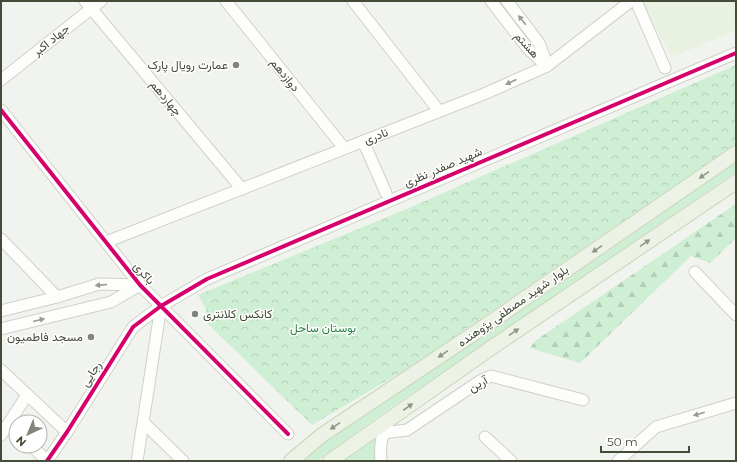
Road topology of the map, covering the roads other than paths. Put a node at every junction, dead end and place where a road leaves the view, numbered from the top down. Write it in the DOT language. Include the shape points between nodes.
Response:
graph roads {
  1 [pos="101,1"];
  2 [pos="226,1"];
  3 [pos="353,1"];
  4 [pos="491,1"];
  5 [pos="507,1"];
  6 [pos="631,1"];
  7 [pos="636,1"];
  8 [pos="88,5"];
  9 [pos="736,53"];
  10 [pos="547,66"];
  11 [pos="665,68"];
  12 [pos="1,80"];
  13 [pos="1,110"];
  14 [pos="439,111"];
  15 [pos="363,141"];
  16 [pos="344,148"];
  17 [pos="736,153"];
  18 [pos="733,186"];
  19 [pos="242,189"];
  20 [pos="386,193"];
  21 [pos="1,239"];
  22 [pos="106,242"];
  23 [pos="695,272"];
  24 [pos="140,285"];
  25 [pos="57,297"];
  26 [pos="161,306"];
  27 [pos="1,311"];
  28 [pos="736,315"];
  29 [pos="1,329"];
  30 [pos="1,370"];
  31 [pos="27,395"];
  32 [pos="582,400"];
  33 [pos="736,403"];
  34 [pos="18,414"];
  35 [pos="394,416"];
  36 [pos="144,423"];
  37 [pos="67,432"];
  38 [pos="383,433"];
  39 [pos="288,434"];
  40 [pos="485,437"];
  41 [pos="622,460"];
  42 [pos="47,461"];
  43 [pos="137,461"];
  44 [pos="184,461"];
  45 [pos="291,461"];
  46 [pos="330,461"];
  47 [pos="381,461"];
  48 [pos="511,461"];
  1 -- 8 [label="street, جهاد اکبر"];
  2 -- 16 [label="street, دوازدهم"];
  3 -- 14 [label="street"];
  4 -- 10 [label="street, هشتم" via="530,50"];
  10 -- 5 [label="street, هشتم, one-way" via="539,43"];
  6 -- 10 [label="street, نادری"];
  7 -- 11 [label="street"];
  8 -- 12 [label="street, جهاد اکبر"];
  8 -- 19 [label="street, چهاردهم"];
  9 -- 26 [label="street, شهید صفدر نظری" via="207,279"];
  10 -- 14 [label="street, نادری, one-way"];
  13 -- 22 [label="street, باکری"];
  14 -- 15 [label="street, نادری"];
  15 -- 16 [label="street, نادری"];
  15 -- 20 [label="street"];
  16 -- 19 [label="street, نادری"];
  17 -- 45 [label="main road, بلوار شهید مصطفی پژوهنده, one-way" via="322,435"];
  35 -- 18 [label="main road, بلوار شهید مصطفی پژوهنده, one-way"];
  19 -- 22 [label="street, نادری"];
  21 -- 25 [label="street"];
  22 -- 24 [label="street, باکری"];
  23 -- 28 [label="street"];
  24 -- 25 [label="street, one-way" via="99,284"];
  24 -- 26 [label="street, باکری"];
  29 -- 24 [label="street, one-way" via="110,302"];
  25 -- 27 [label="street"];
  26 -- 36 [label="street"];
  26 -- 37 [label="street, رجایی" via="133,327"];
  26 -- 39 [label="street, باکری"];
  30 -- 31 [label="street"];
  31 -- 34 [label="street"];
  31 -- 37 [label="street"];
  32 -- 38 [label="street, آرین" via="491,376 407,430"];
  33 -- 41 [label="street, one-way" via="656,427"];
  35 -- 38 [label="street"];
  35 -- 46 [label="main road, بلوار شهید مصطفی پژوهنده"];
  36 -- 43 [label="street"];
  36 -- 44 [label="street"];
  37 -- 42 [label="street, رجایی"];
  38 -- 47 [label="street"];
  40 -- 48 [label="street"];
}
